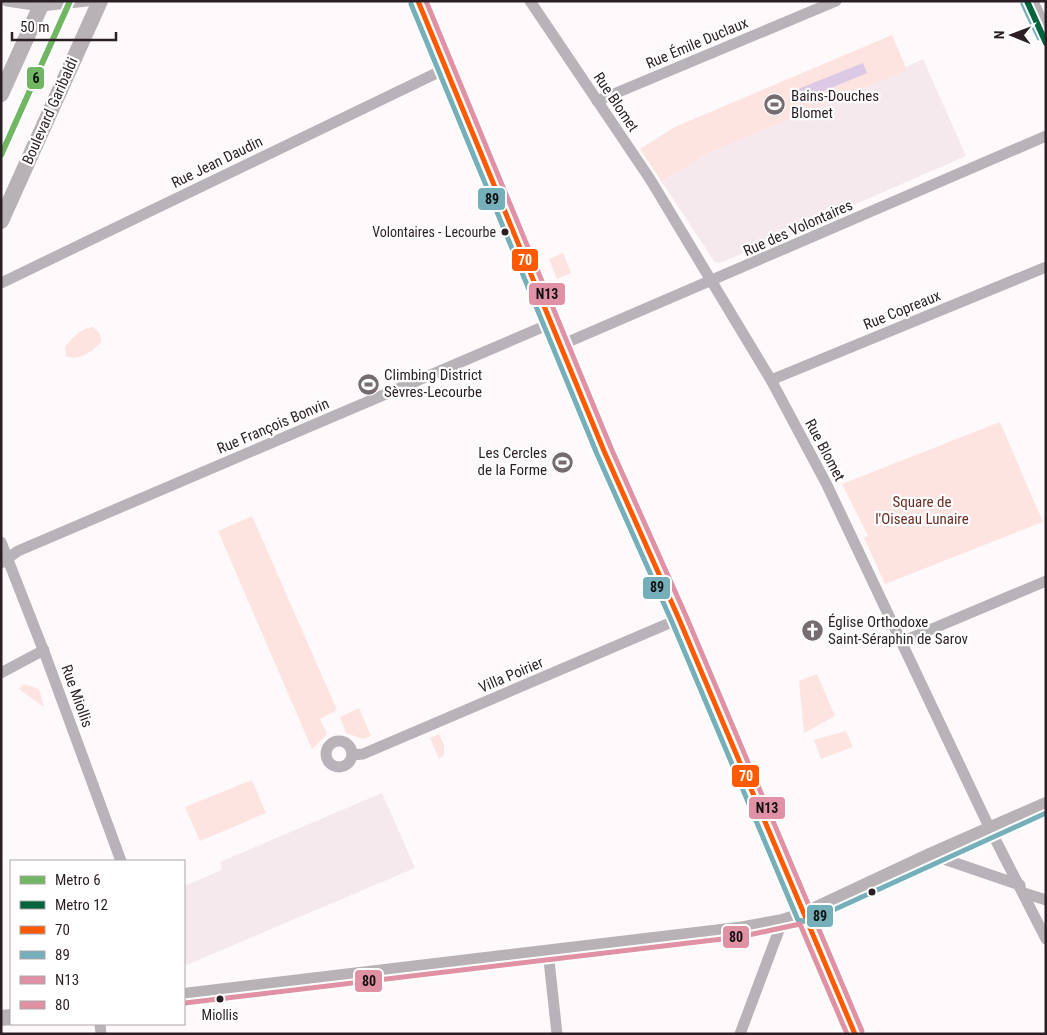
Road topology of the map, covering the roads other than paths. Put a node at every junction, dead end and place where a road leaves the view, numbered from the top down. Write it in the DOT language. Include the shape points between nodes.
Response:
graph roads {
  1 [pos="7,1"];
  2 [pos="87,1"];
  3 [pos="100,1"];
  4 [pos="418,1"];
  5 [pos="530,1"];
  6 [pos="836,1"];
  7 [pos="1030,1"];
  8 [pos="42,4"];
  9 [pos="1046,35"];
  10 [pos="446,69"];
  11 [pos="1,94"];
  12 [pos="598,101"];
  13 [pos="1046,136"];
  14 [pos="1,221"];
  15 [pos="1046,267"];
  16 [pos="713,281"];
  17 [pos="1,283"];
  18 [pos="552,323"];
  19 [pos="561,346"];
  20 [pos="770,380"];
  21 [pos="1,542"];
  22 [pos="4,561"];
  23 [pos="1046,582"];
  24 [pos="680,619"];
  25 [pos="901,642"];
  26 [pos="44,650"];
  27 [pos="1,673"];
  28 [pos="352,755"];
  29 [pos="1046,804"];
  30 [pos="990,829"];
  31 [pos="932,855"];
  32 [pos="121,860"];
  33 [pos="1022,889"];
  34 [pos="1046,900"];
  35 [pos="804,915"];
  36 [pos="782,922"];
  37 [pos="1046,939"];
  38 [pos="548,951"];
  39 [pos="185,996"];
  40 [pos="557,1034"];
  41 [pos="740,1034"];
  42 [pos="855,1034"];
  1 -- 8 [label="street"];
  2 -- 8 [label="street"];
  3 -- 14 [label="main road, Boulevard Garibaldi"];
  4 -- 10 [label="main road"];
  5 -- 12 [label="street, Rue Blomet"];
  6 -- 12 [label="street, Rue Émile Duclaux"];
  7 -- 9 [label="main road"];
  8 -- 11 [label="main road"];
  10 -- 17 [label="street, Rue Jean Daudin"];
  10 -- 18 [label="main road"];
  12 -- 16 [label="street, Rue Blomet"];
  13 -- 16 [label="street, Rue des Volontaires"];
  15 -- 20 [label="street, Rue Copreaux"];
  16 -- 19 [label="street, Rue des Volontaires"];
  16 -- 20 [label="street, Rue Blomet"];
  18 -- 19 [label="main road"];
  18 -- 22 [label="street, Rue François Bonvin" via="18,551"];
  19 -- 24 [label="main road" via="604,451"];
  20 -- 25 [label="street, Rue Blomet" via="826,483"];
  21 -- 22 [label="street, Rue Miollis"];
  22 -- 26 [label="street, Rue Miollis"];
  23 -- 25 [label="street"];
  24 -- 28 [label="street, Villa Poirier" via="363,754"];
  24 -- 35 [label="main road"];
  25 -- 30 [label="street, Rue Blomet"];
  26 -- 27 [label="street"];
  26 -- 32 [label="street, Rue Miollis"];
  29 -- 30 [label="main road"];
  30 -- 31 [label="main road"];
  30 -- 33 [label="street, Rue Blomet"];
  31 -- 33 [label="street"];
  31 -- 35 [label="main road"];
  33 -- 34 [label="street"];
  33 -- 37 [label="street, Rue Blomet"];
  35 -- 36 [label="main road"];
  35 -- 42 [label="main road"];
  36 -- 38 [label="main road" via="738,930"];
  36 -- 41 [label="street"];
  38 -- 39 [label="main road"];
  38 -- 40 [label="street"];
}
